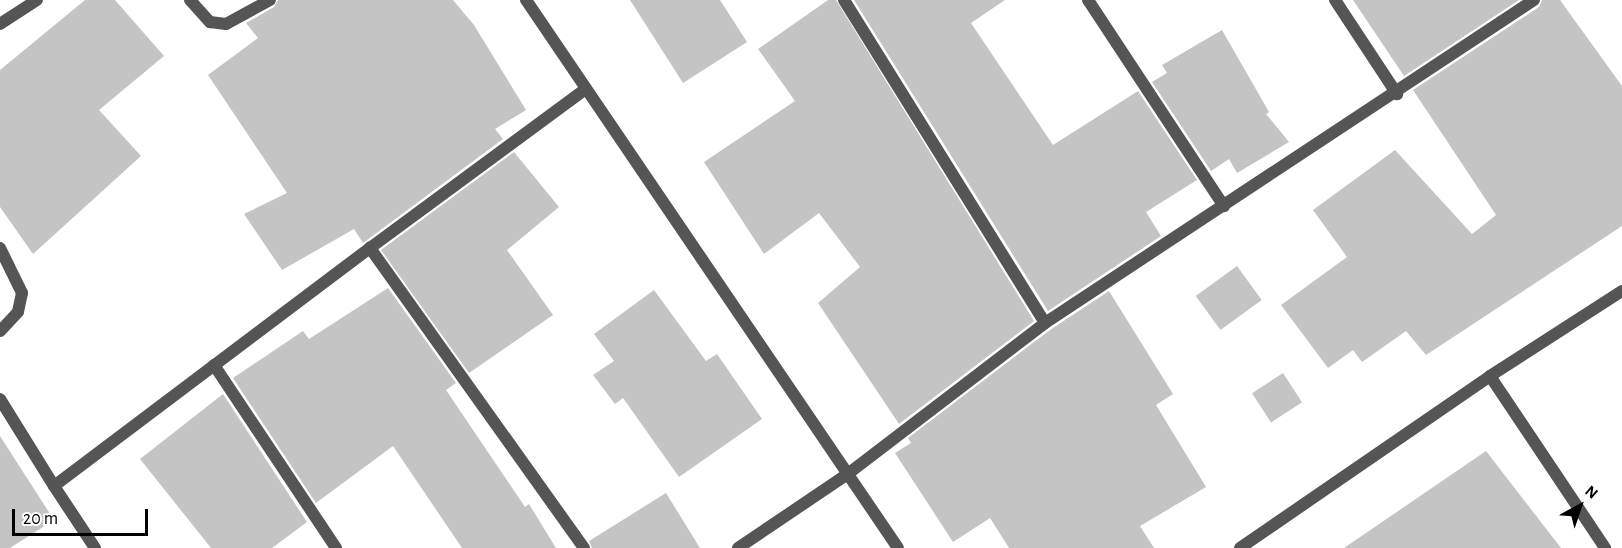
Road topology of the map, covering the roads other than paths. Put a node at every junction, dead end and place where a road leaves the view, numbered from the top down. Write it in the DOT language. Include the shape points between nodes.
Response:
graph roads {
  1 [pos="37,0"];
  2 [pos="190,0"];
  3 [pos="270,0"];
  4 [pos="526,0"];
  5 [pos="844,0"];
  6 [pos="1088,0"];
  7 [pos="1335,0"];
  8 [pos="1534,0"];
  9 [pos="0,24"];
  10 [pos="584,90"];
  11 [pos="1397,94"];
  12 [pos="1224,206"];
  13 [pos="0,248"];
  14 [pos="370,249"];
  15 [pos="1622,291"];
  16 [pos="1045,323"];
  17 [pos="0,331"];
  18 [pos="214,365"];
  19 [pos="1490,376"];
  20 [pos="0,399"];
  21 [pos="849,473"];
  22 [pos="54,486"];
  23 [pos="95,548"];
  24 [pos="336,548"];
  25 [pos="584,548"];
  26 [pos="738,548"];
  27 [pos="898,548"];
  28 [pos="1240,548"];
  29 [pos="1605,548"];
  1 -- 9 [label="street"];
  2 -- 3 [label="street" via="210,21 226,24"];
  4 -- 10 [label="street"];
  5 -- 16 [label="street"];
  6 -- 12 [label="street"];
  7 -- 11 [label="street"];
  8 -- 11 [label="street"];
  10 -- 14 [label="street"];
  10 -- 21 [label="street"];
  11 -- 12 [label="street"];
  12 -- 16 [label="street"];
  13 -- 17 [label="street" via="22,292 18,312"];
  14 -- 18 [label="street"];
  14 -- 25 [label="street"];
  15 -- 19 [label="street"];
  16 -- 21 [label="street"];
  18 -- 22 [label="street"];
  18 -- 24 [label="street"];
  19 -- 28 [label="street"];
  19 -- 29 [label="street"];
  20 -- 22 [label="street"];
  21 -- 26 [label="street"];
  21 -- 27 [label="street"];
  22 -- 23 [label="street"];
}
